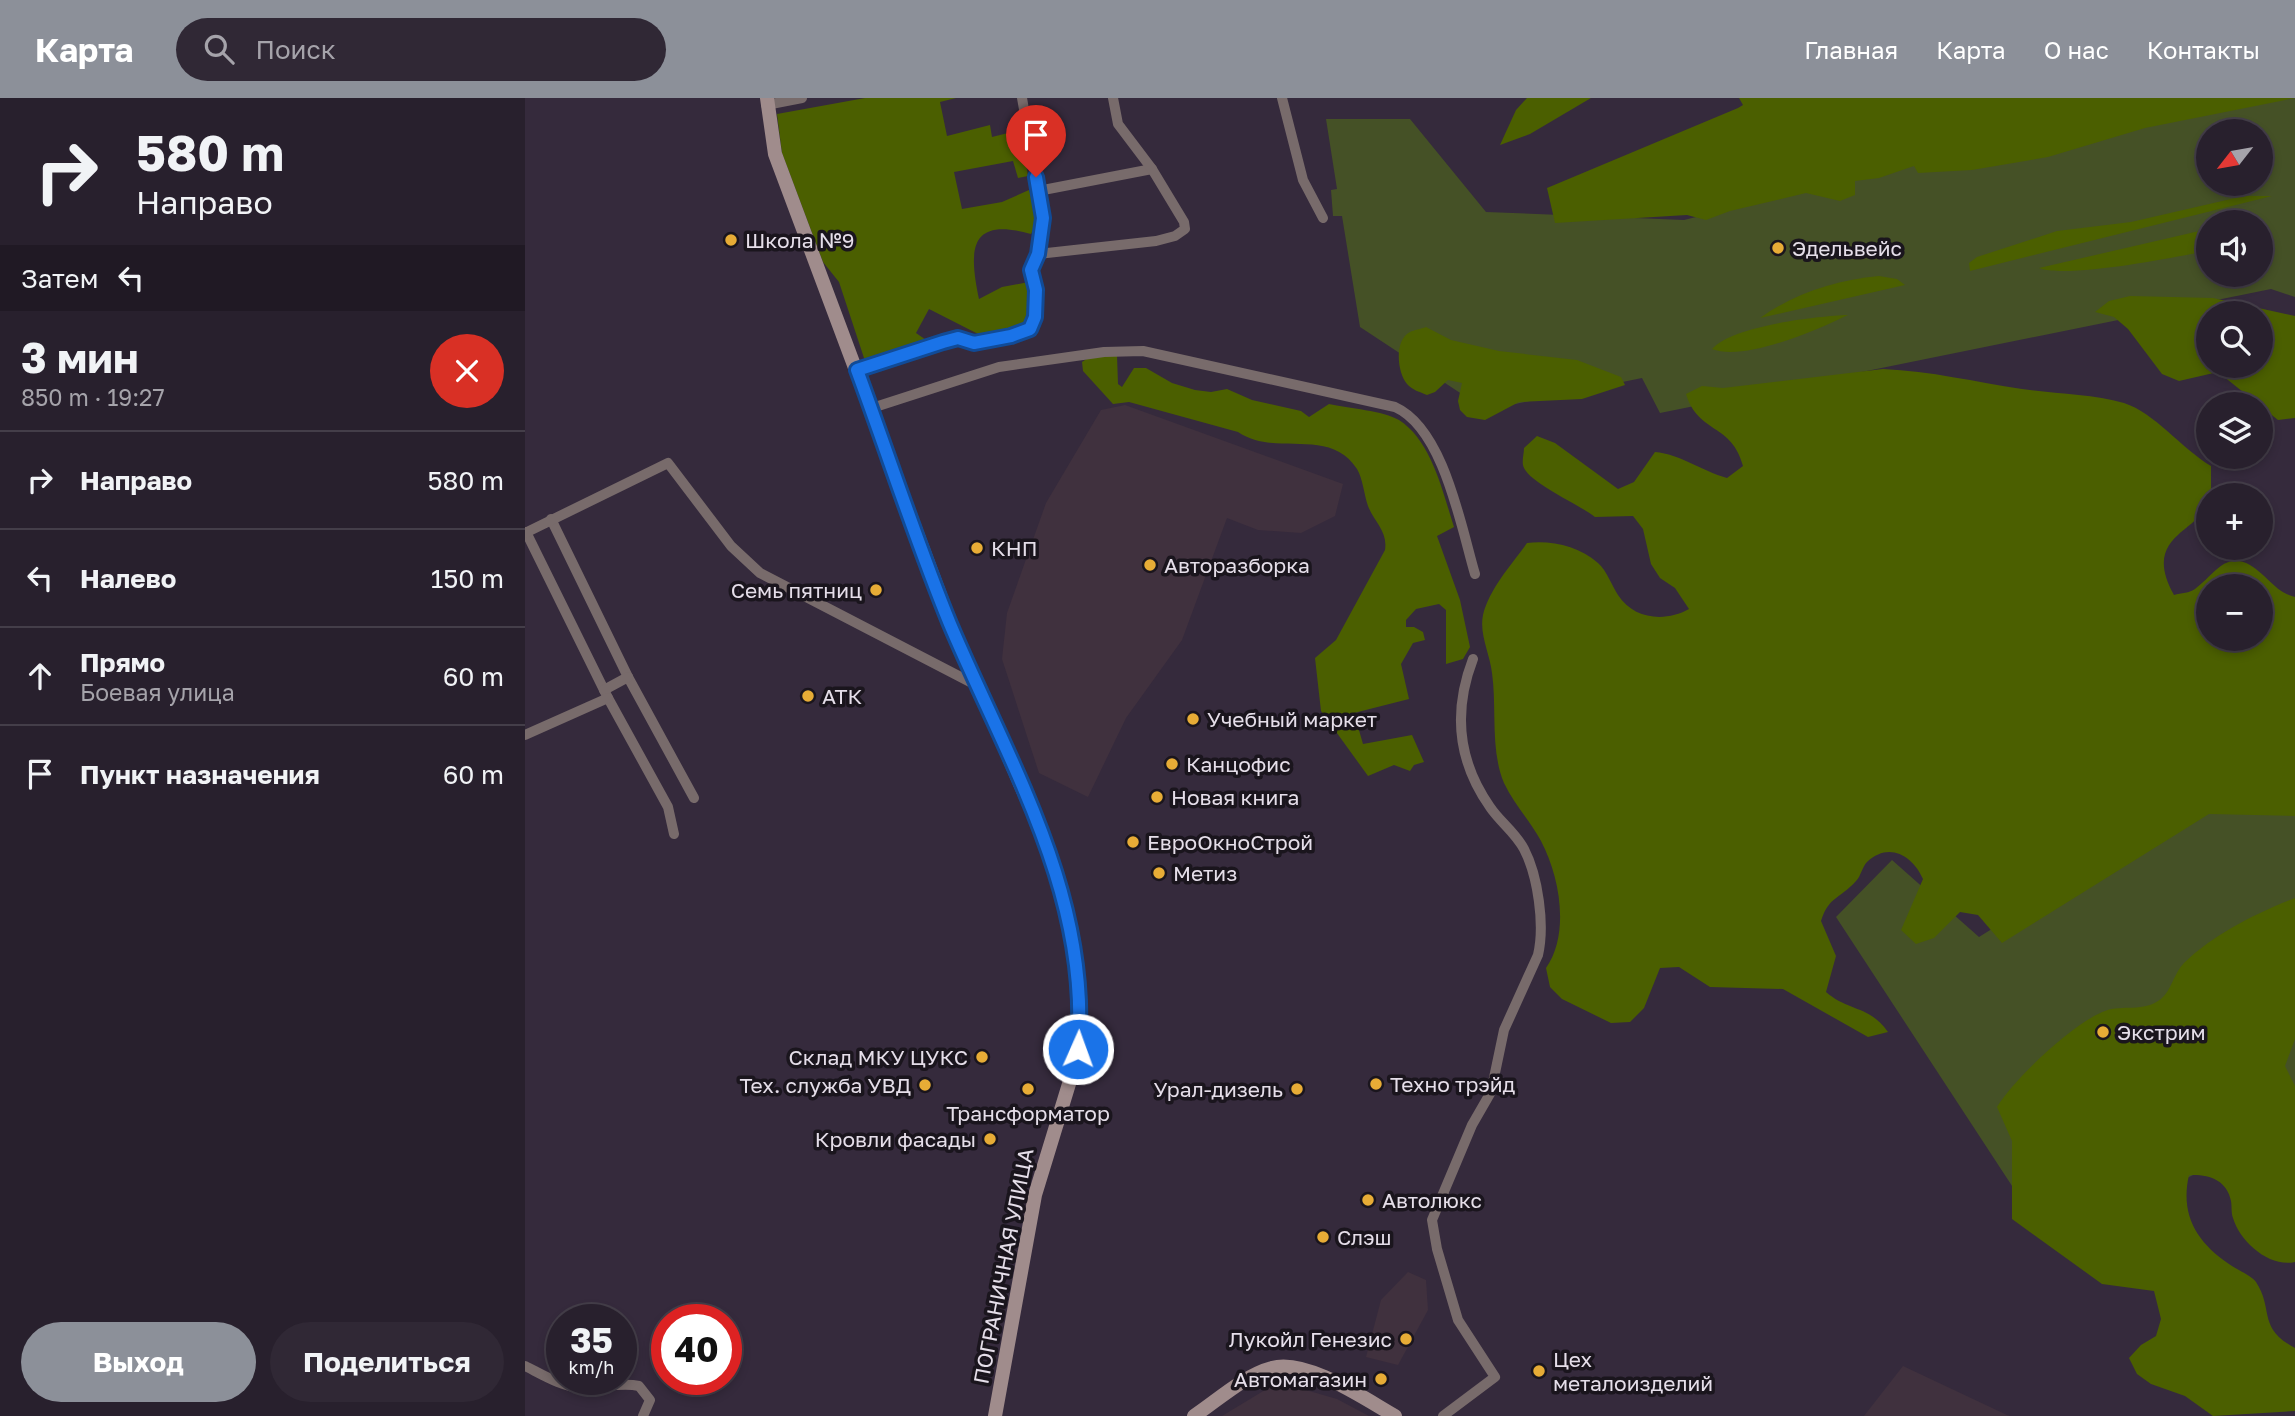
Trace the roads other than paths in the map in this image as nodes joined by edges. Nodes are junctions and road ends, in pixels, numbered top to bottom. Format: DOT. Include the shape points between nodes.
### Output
graph roads {
  1 [pos="802,98"];
  2 [pos="1022,98"];
  3 [pos="1113,98"];
  4 [pos="1282,98"];
  5 [pos="766,101"];
  6 [pos="1152,169"];
  7 [pos="1038,191"];
  8 [pos="1324,218"];
  9 [pos="1038,256"];
  10 [pos="857,370"];
  11 [pos="871,408"];
  12 [pos="551,519"];
  13 [pos="525,532"];
  14 [pos="1475,574"];
  15 [pos="1473,659"];
  16 [pos="628,677"];
  17 [pos="976,685"];
  18 [pos="606,694"];
  19 [pos="525,735"];
  20 [pos="694,797"];
  21 [pos="674,834"];
  22 [pos="525,1366"];
  23 [pos="643,1416"];
  24 [pos="995,1416"];
  25 [pos="1195,1416"];
  26 [pos="1395,1416"];
  27 [pos="1443,1416"];
  1 -- 5 [label="street"];
  2 -- 7 [label="street"];
  3 -- 6 [label="street" via="1118,124"];
  4 -- 8 [label="street" via="1303,180"];
  5 -- 10 [label="street, ПОГРАНИЧНАЯ УЛИЦА" via="775,154"];
  6 -- 7 [label="street"];
  6 -- 9 [label="street" via="1185,229 1156,241"];
  7 -- 9 [label="street" via="1043,218"];
  9 -- 10 [label="street" via="1031,270 1036,290 1030,329 974,343 958,338"];
  10 -- 11 [label="street, ПОГРАНИЧНАЯ УЛИЦА"];
  11 -- 14 [label="street" via="999,367 1143,351 1395,407 1414,420 1437,456"];
  11 -- 17 [label="street, ПОГРАНИЧНАЯ УЛИЦА"];
  12 -- 13 [label="street"];
  12 -- 16 [label="street"];
  12 -- 17 [label="street" via="668,463 731,546 760,573"];
  13 -- 18 [label="street"];
  15 -- 27 [label="street" via="1465,682 1460,736 1482,795 1528,856 1540,942 1504,1030 1491,1092 1433,1214 1433,1234 1458,1320 1495,1377"];
  16 -- 18 [label="street"];
  16 -- 20 [label="street"];
  17 -- 24 [label="street, ПОГРАНИЧНАЯ УЛИЦА" via="1053,863 1071,927 1079,1010 1076,1060 1033,1203"];
  18 -- 19 [label="street"];
  18 -- 21 [label="street" via="668,807"];
  22 -- 23 [label="street" via="579,1388 623,1383 639,1386 649,1398"];
  25 -- 26 [label="street" via="1259,1373 1285,1366 1318,1375"];
}
